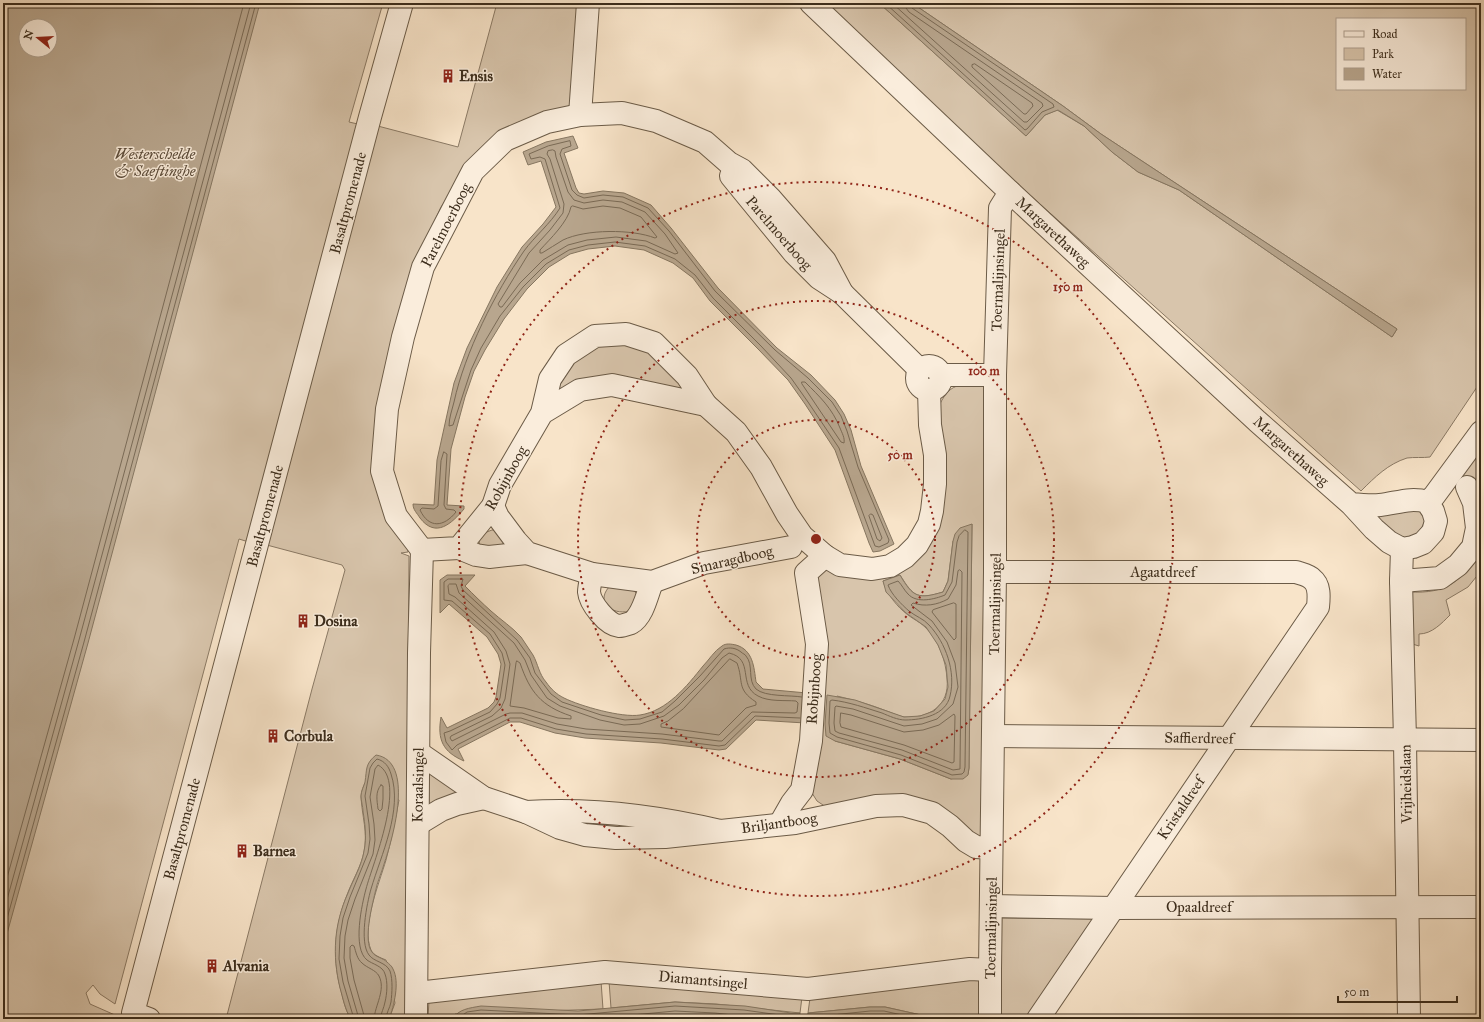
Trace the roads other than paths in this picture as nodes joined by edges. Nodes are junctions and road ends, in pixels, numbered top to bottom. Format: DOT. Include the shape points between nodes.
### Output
graph roads {
  1 [pos="402,3"];
  2 [pos="588,3"];
  3 [pos="811,3"];
  4 [pos="580,115"];
  5 [pos="1010,192"];
  6 [pos="995,375"];
  7 [pos="930,378"];
  8 [pos="706,405"];
  9 [pos="542,413"];
  10 [pos="1481,432"];
  11 [pos="1467,487"];
  12 [pos="1427,502"];
  13 [pos="1352,504"];
  14 [pos="493,506"];
  15 [pos="796,541"];
  16 [pos="459,548"];
  17 [pos="1402,549"];
  18 [pos="422,550"];
  19 [pos="527,553"];
  20 [pos="825,556"];
  21 [pos="995,572"];
  22 [pos="806,573"];
  23 [pos="592,574"];
  24 [pos="1401,581"];
  25 [pos="652,582"];
  26 [pos="1320,595"];
  27 [pos="993,736"];
  28 [pos="1228,738"];
  29 [pos="1405,740"];
  30 [pos="1481,740"];
  31 [pos="419,753"];
  32 [pos="802,790"];
  33 [pos="484,798"];
  34 [pos="526,812"];
  35 [pos="617,814"];
  36 [pos="837,814"];
  37 [pos="418,824"];
  38 [pos="780,824"];
  39 [pos="720,831"];
  40 [pos="616,838"];
  41 [pos="991,848"];
  42 [pos="991,906"];
  43 [pos="1408,907"];
  44 [pos="1481,907"];
  45 [pos="1114,908"];
  46 [pos="990,970"];
  47 [pos="417,993"];
  48 [pos="149,1019"];
  49 [pos="416,1019"];
  50 [pos="990,1019"];
  51 [pos="1038,1019"];
  52 [pos="1409,1019"];
  1 -- 48 [label="street, Basaltpromenade" via="133,1013"];
  2 -- 4 [label="street"];
  3 -- 5 [label="street, Margarethaweg"];
  4 -- 7 [label="street, Parelmoerboog" via="622,113 656,121 705,142 729,163 731,177 794,253 819,278 842,293"];
  4 -- 18 [label="street, Parelmoerboog" via="547,122 505,140 473,171 423,267 403,337 387,409 382,471 396,516"];
  5 -- 6 [label="street, Toermalijnsingel" via="1000,208"];
  5 -- 13 [label="street, Margarethaweg" via="1251,415"];
  6 -- 7 [label="street"];
  6 -- 21 [label="street, Toermalijnsingel"];
  7 -- 20 [label="street" via="930,425 935,455 935,484 929,524 917,545 905,557 890,566 872,569 840,565"];
  8 -- 9 [label="street, Robijnboog" via="612,385 580,390"];
  8 -- 9 [label="street, Robijnboog" via="687,376 654,343 626,334 594,336 566,355 550,379"];
  8 -- 15 [label="street, Robijnboog" via="736,432 761,467 787,514"];
  9 -- 14 [label="street, Robijnboog" via="500,485"];
  10 -- 12 [label="street"];
  11 -- 24 [label="street" via="1474,503 1477,528 1473,546 1458,566 1440,578"];
  12 -- 13 [label="street" via="1404,500 1380,505"];
  12 -- 17 [label="street" via="1436,521 1433,532 1423,543"];
  13 -- 17 [label="street, Margarethaweg" via="1374,529"];
  14 -- 16 [label="street, Robijnboog"];
  14 -- 19 [label="street" via="498,517"];
  15 -- 20 [label="street"];
  15 -- 22 [label="street, Robijnboog"];
  15 -- 25 [label="street, Smaragdboog" via="704,563"];
  16 -- 18 [label="street"];
  16 -- 19 [label="street, Smaragdboog" via="489,557"];
  17 -- 24 [label="street, Vrijheidslaan"];
  18 -- 31 [label="street, Koraalsingel"];
  19 -- 23 [label="street, Smaragdboog"];
  20 -- 22 [label="street"];
  21 -- 26 [label="street, Agaatdreef" via="1296,572 1311,578"];
  21 -- 27 [label="street, Toermalijnsingel"];
  22 -- 32 [label="street, Robijnboog" via="817,644 811,741"];
  23 -- 25 [label="street, Smaragdboog"];
  23 -- 25 [label="street" via="589,592 594,606 610,622 619,626 631,623 638,616"];
  24 -- 29 [label="street, Vrijheidslaan"];
  26 -- 28 [label="street, Kristaldreef" via="1318,607"];
  27 -- 28 [label="street, Saffierdreef"];
  27 -- 41 [label="street, Toermalijnsingel"];
  28 -- 29 [label="street, Saffierdreef"];
  28 -- 45 [label="street, Kristaldreef"];
  29 -- 30 [label="street, Saffierdreef"];
  29 -- 43 [label="street, Vrijheidslaan"];
  31 -- 33 [label="street, Briljantboog"];
  31 -- 37 [label="street, Koraalsingel"];
  32 -- 36 [label="street, Briljantboog" via="815,805"];
  32 -- 38 [label="street, Robijnboog"];
  33 -- 34 [label="street, Briljantboog"];
  33 -- 37 [label="street" via="441,810"];
  34 -- 35 [label="street, Briljantboog" via="557,810"];
  34 -- 40 [label="street, Briljantboog" via="560,828 585,835"];
  35 -- 39 [label="street, Briljantboog" via="681,822"];
  35 -- 40 [label="street"];
  36 -- 38 [label="street, Briljantboog"];
  36 -- 41 [label="street, Briljantboog" via="876,806 904,805 932,813 976,847"];
  37 -- 47 [label="street, Koraalsingel"];
  38 -- 39 [label="street, Briljantboog"];
  39 -- 40 [label="street, Briljantboog" via="665,837"];
  41 -- 42 [label="street, Toermalijnsingel"];
  42 -- 45 [label="street, Opaaldreef"];
  42 -- 46 [label="street, Toermalijnsingel"];
  43 -- 44 [label="street, Opaaldreef"];
  43 -- 45 [label="street, Opaaldreef"];
  43 -- 52 [label="street, Vrijheidslaan"];
  45 -- 51 [label="street, Kristaldreef"];
  46 -- 47 [label="street, Diamantsingel" via="970,969 808,989 605,972"];
  46 -- 50 [label="street, Toermalijnsingel"];
  47 -- 49 [label="street, Koraalsingel"];
}
